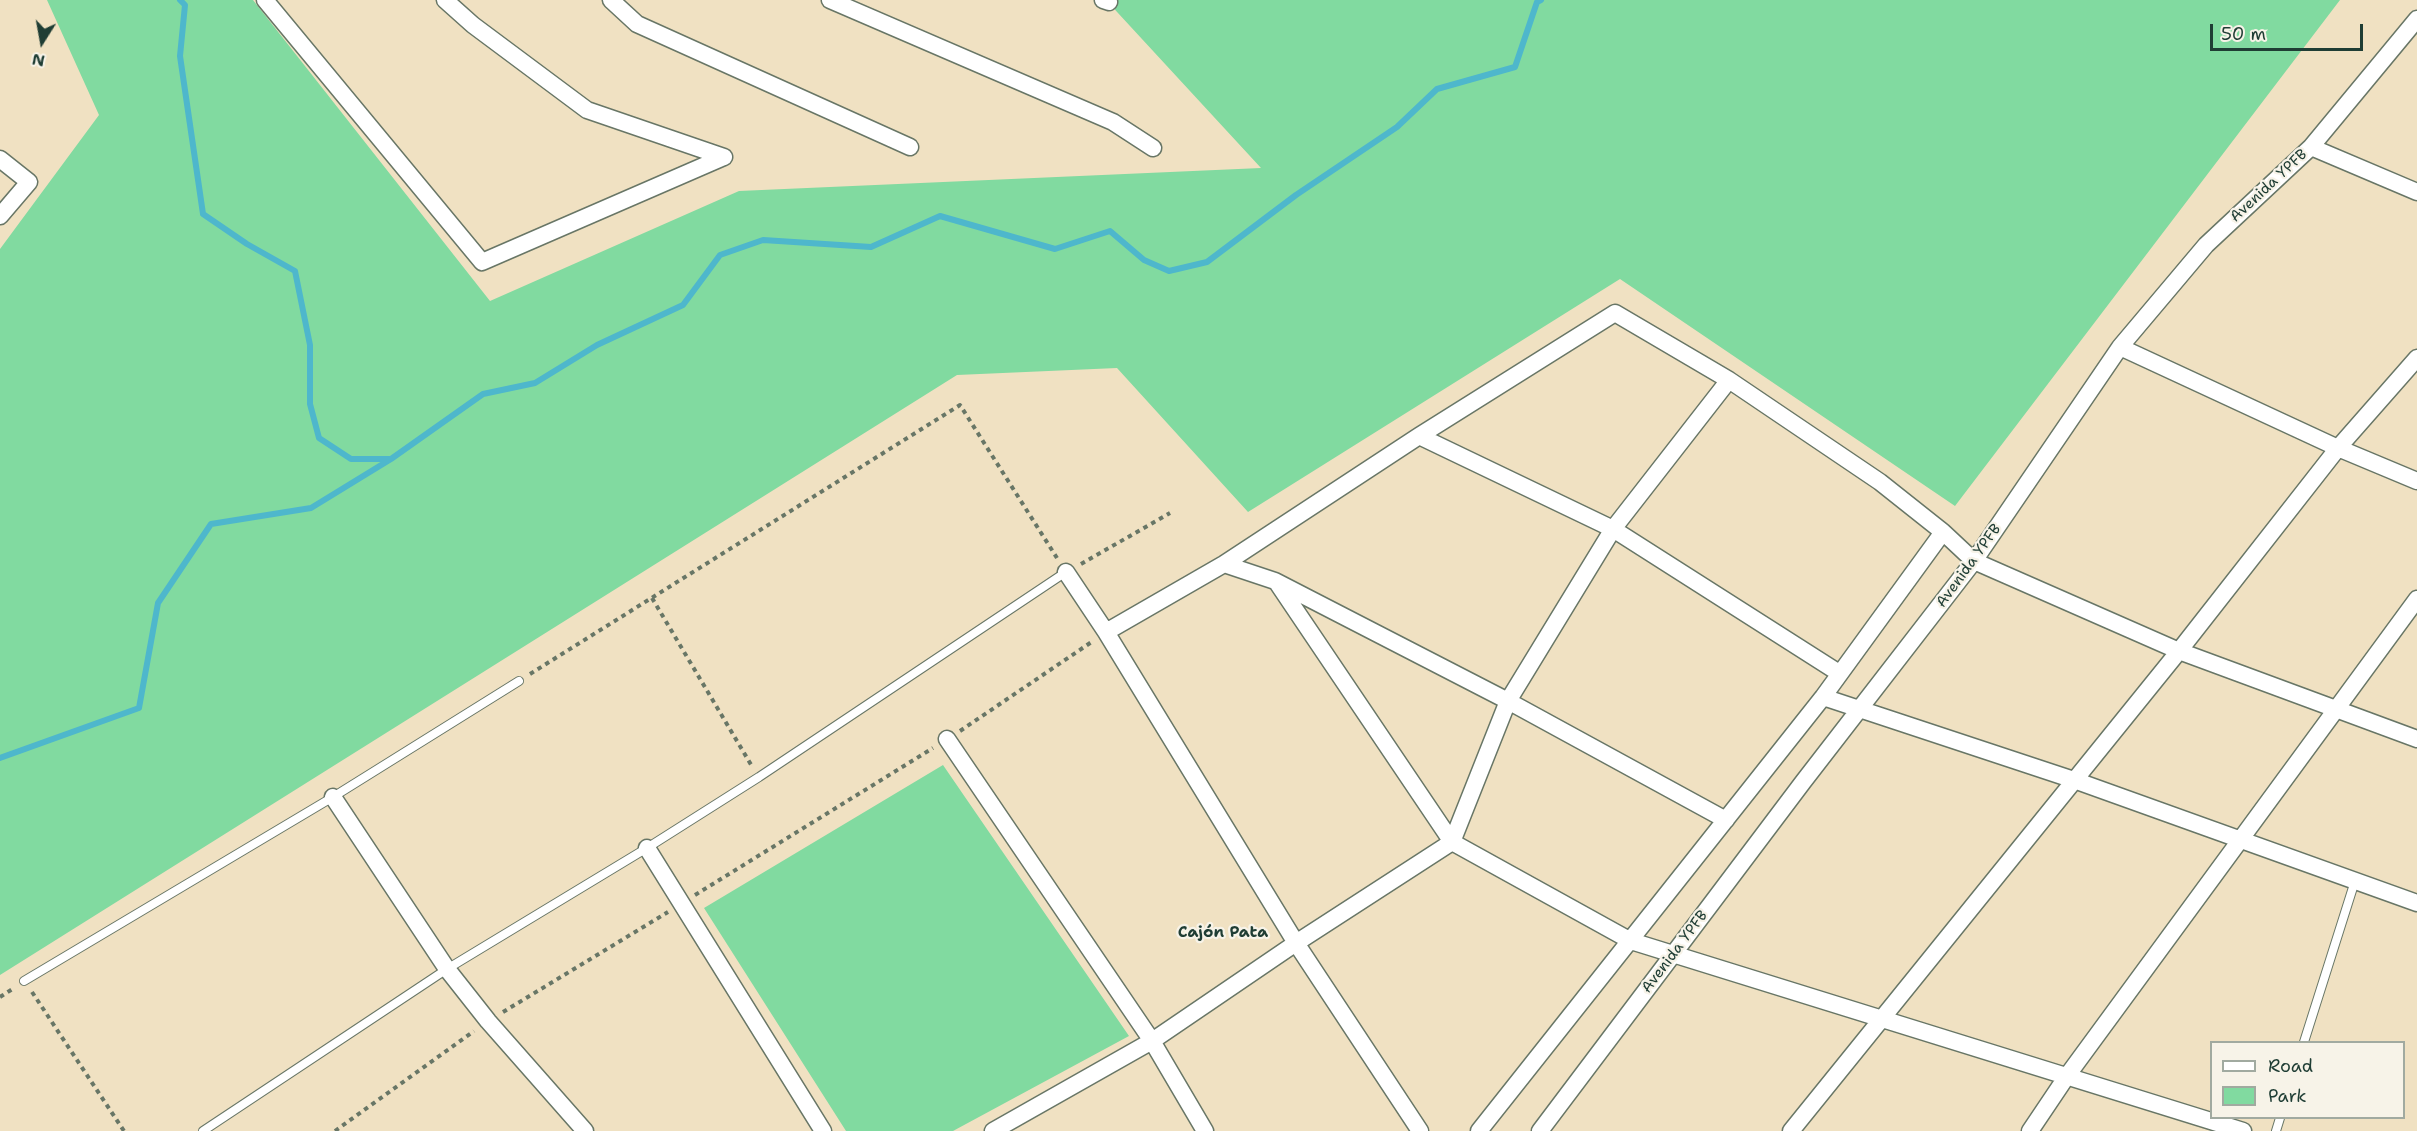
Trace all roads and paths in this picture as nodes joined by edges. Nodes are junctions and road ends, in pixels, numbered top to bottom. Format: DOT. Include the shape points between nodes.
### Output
graph roads {
  1 [pos="265,0"];
  2 [pos="445,0"];
  3 [pos="610,0"];
  4 [pos="830,0"];
  5 [pos="2417,19"];
  6 [pos="910,147"];
  7 [pos="2311,147"];
  8 [pos="1153,148"];
  9 [pos="0,159"];
  10 [pos="2417,192"];
  11 [pos="0,216"];
  12 [pos="2120,347"];
  13 [pos="2417,358"];
  14 [pos="1729,380"];
  15 [pos="1419,436"];
  16 [pos="2338,448"];
  17 [pos="2417,481"];
  18 [pos="1170,513"];
  19 [pos="1613,529"];
  20 [pos="1943,532"];
  21 [pos="1974,561"];
  22 [pos="1224,564"];
  23 [pos="1066,572"];
  24 [pos="1275,581"];
  25 [pos="652,598"];
  26 [pos="2417,599"];
  27 [pos="1106,632"];
  28 [pos="2179,651"];
  29 [pos="1839,673"];
  30 [pos="519,681"];
  31 [pos="1823,697"];
  32 [pos="1508,701"];
  33 [pos="1860,709"];
  34 [pos="2337,709"];
  35 [pos="947,739"];
  36 [pos="2417,739"];
  37 [pos="759,777"];
  38 [pos="2074,780"];
  39 [pos="333,797"];
  40 [pos="1725,820"];
  41 [pos="2241,839"];
  42 [pos="1452,842"];
  43 [pos="647,848"];
  44 [pos="2355,881"];
  45 [pos="682,903"];
  46 [pos="2417,903"];
  47 [pos="1632,941"];
  48 [pos="1296,943"];
  49 [pos="1674,954"];
  50 [pos="447,969"];
  51 [pos="24,981"];
  52 [pos="1883,1019"];
  53 [pos="488,1021"];
  54 [pos="1152,1041"];
  55 [pos="2304,1041"];
  56 [pos="2067,1076"];
  57 [pos="124,1131"];
  58 [pos="203,1131"];
  59 [pos="335,1131"];
  60 [pos="585,1131"];
  61 [pos="823,1131"];
  62 [pos="993,1131"];
  63 [pos="1205,1131"];
  64 [pos="1420,1131"];
  65 [pos="1479,1131"];
  66 [pos="1540,1131"];
  67 [pos="1791,1131"];
  68 [pos="2030,1131"];
  69 [pos="2243,1131"];
  1 -- 2 [label="street" via="482,262 724,157 587,110"];
  3 -- 6 [label="street" via="637,24"];
  4 -- 8 [label="street" via="1113,122"];
  5 -- 7 [label="street, Avenida YPFB"];
  7 -- 10 [label="street"];
  7 -- 12 [label="street, Avenida YPFB" via="2206,245"];
  9 -- 11 [label="street" via="29,182"];
  12 -- 16 [label="street"];
  12 -- 21 [label="street, Avenida YPFB"];
  13 -- 16 [label="street"];
  14 -- 15 [label="street" via="1615,313"];
  14 -- 19 [label="street"];
  14 -- 20 [label="street" via="1880,482"];
  15 -- 19 [label="street"];
  15 -- 22 [label="street"];
  16 -- 17 [label="street"];
  16 -- 28 [label="street"];
  18 -- 23 [label="path"];
  19 -- 29 [label="street"];
  19 -- 32 [label="street"];
  20 -- 21 [label="street"];
  20 -- 29 [label="street"];
  21 -- 28 [label="street"];
  21 -- 33 [label="street, Avenida YPFB"];
  22 -- 24 [label="street"];
  22 -- 27 [label="street"];
  23 -- 25 [label="path" via="960,405"];
  23 -- 27 [label="street"];
  23 -- 37 [label="lane"];
  24 -- 32 [label="street"];
  24 -- 42 [label="street"];
  25 -- 30 [label="path"];
  25 -- 37 [label="path"];
  26 -- 34 [label="street"];
  27 -- 35 [label="path"];
  27 -- 48 [label="street"];
  28 -- 34 [label="street"];
  28 -- 38 [label="street"];
  29 -- 31 [label="street"];
  30 -- 39 [label="lane"];
  31 -- 33 [label="street"];
  31 -- 40 [label="street"];
  32 -- 40 [label="street"];
  32 -- 42 [label="street"];
  33 -- 38 [label="street"];
  33 -- 49 [label="street, Avenida YPFB"];
  34 -- 36 [label="street"];
  34 -- 41 [label="street"];
  35 -- 45 [label="path"];
  35 -- 54 [label="street"];
  37 -- 43 [label="lane"];
  38 -- 41 [label="street"];
  38 -- 52 [label="street"];
  39 -- 50 [label="street"];
  39 -- 51 [label="lane"];
  40 -- 47 [label="street"];
  41 -- 44 [label="street"];
  41 -- 56 [label="street"];
  42 -- 47 [label="street"];
  42 -- 48 [label="street"];
  43 -- 45 [label="street"];
  43 -- 50 [label="lane"];
  44 -- 46 [label="street"];
  44 -- 55 [label="lane"];
  45 -- 53 [label="path"];
  45 -- 61 [label="street"];
  47 -- 49 [label="street"];
  47 -- 65 [label="street"];
  48 -- 54 [label="street"];
  48 -- 64 [label="street"];
  49 -- 52 [label="street"];
  49 -- 66 [label="street, Avenida YPFB"];
  50 -- 53 [label="street"];
  50 -- 58 [label="lane"];
  51 -- 57 [label="path"];
  52 -- 56 [label="street"];
  52 -- 67 [label="street"];
  53 -- 59 [label="path"];
  53 -- 60 [label="street"];
  54 -- 62 [label="street"];
  54 -- 63 [label="street"];
  56 -- 68 [label="street"];
  56 -- 69 [label="street"];
}
